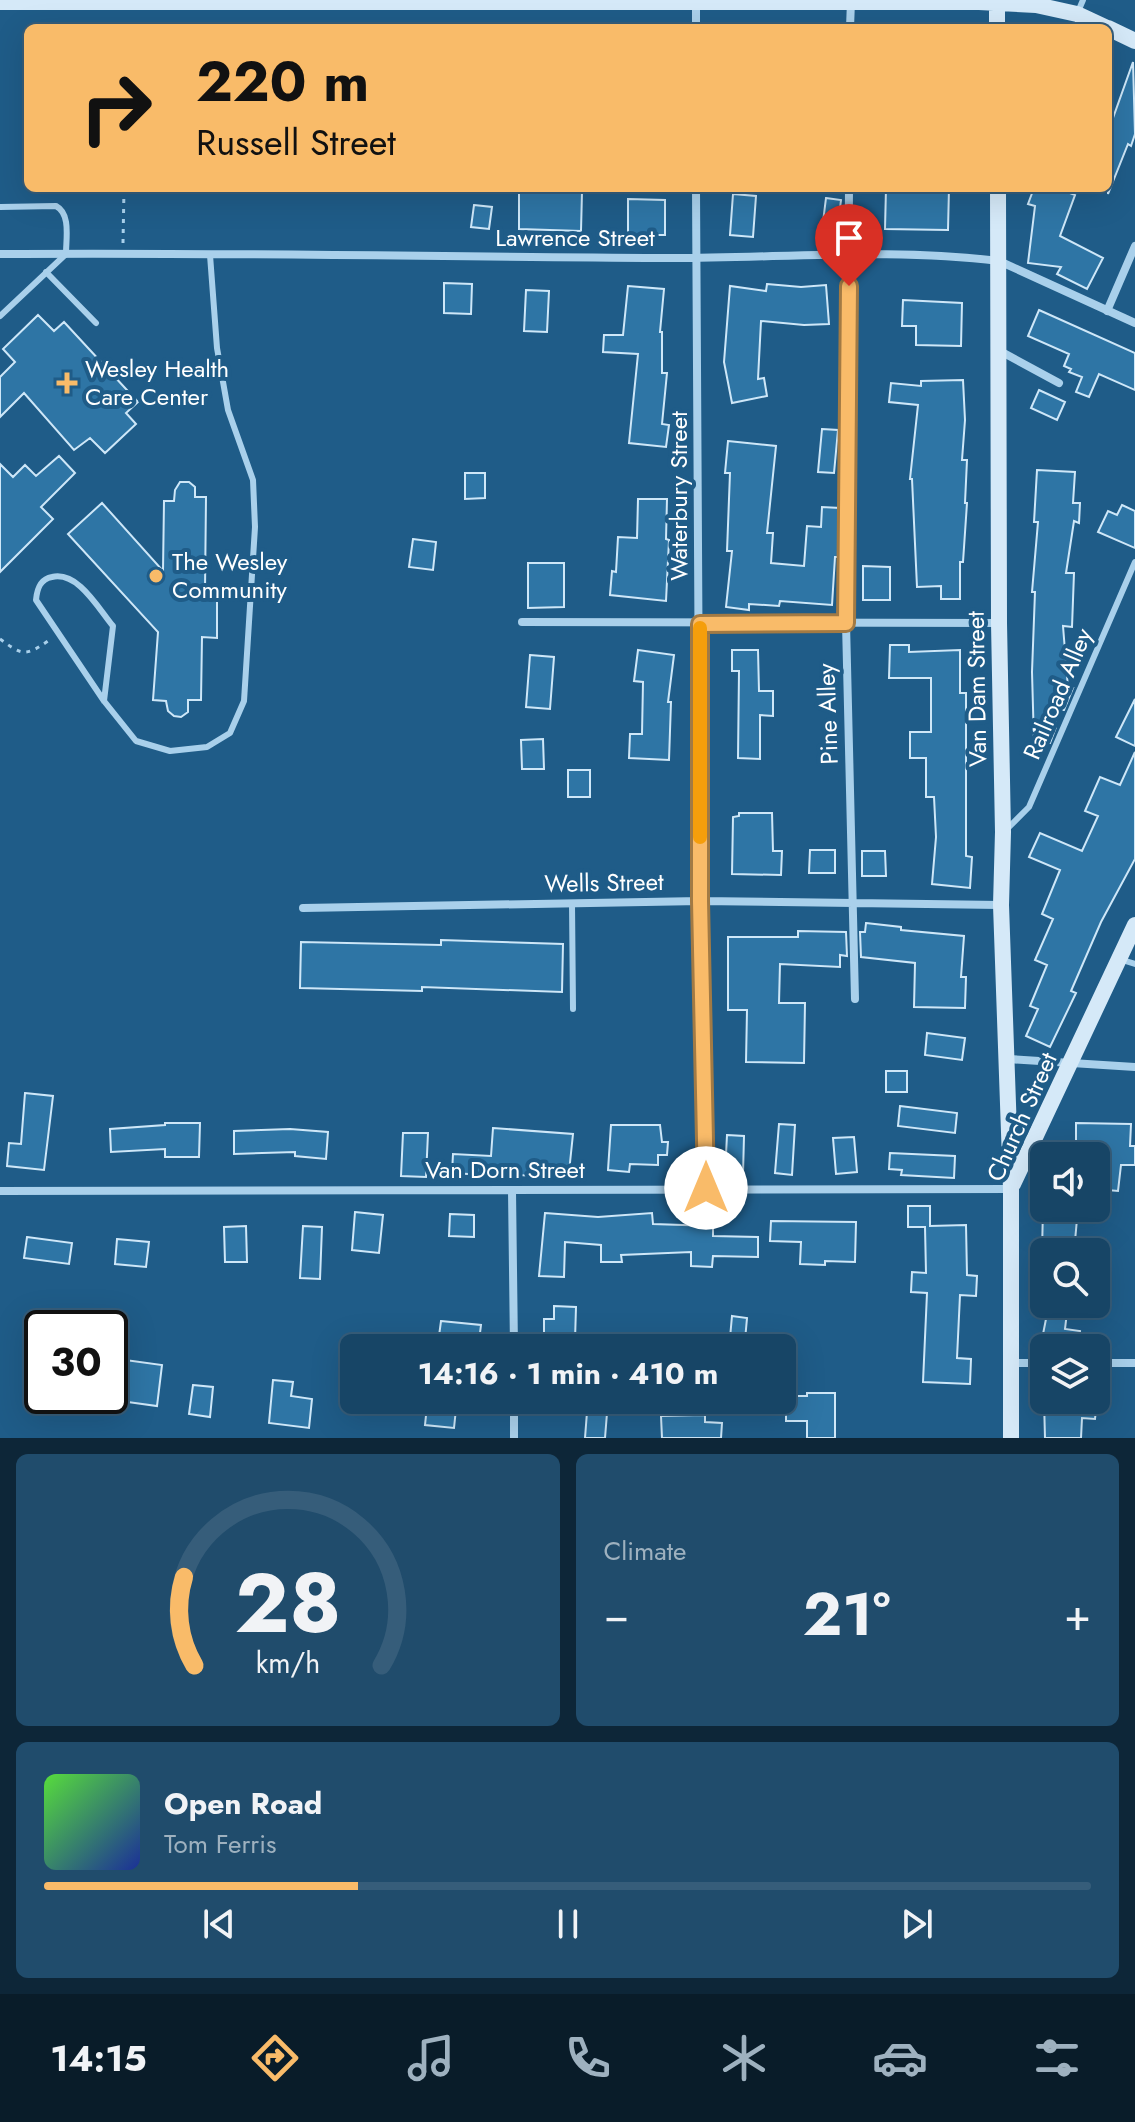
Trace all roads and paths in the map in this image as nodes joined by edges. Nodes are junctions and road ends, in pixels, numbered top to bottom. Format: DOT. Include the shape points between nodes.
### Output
graph roads {
  1 [pos="128,1"];
  2 [pos="481,1"];
  3 [pos="851,1"];
  4 [pos="0,2"];
  5 [pos="997,2"];
  6 [pos="696,3"];
  7 [pos="1080,7"];
  8 [pos="696,24"];
  9 [pos="850,24"];
  10 [pos="997,24"];
  11 [pos="1103,24"];
  12 [pos="1112,30"];
  13 [pos="1135,41"];
  14 [pos="124,192"];
  15 [pos="696,192"];
  16 [pos="849,192"];
  17 [pos="998,192"];
  18 [pos="0,207"];
  19 [pos="1135,246"];
  20 [pos="0,254"];
  21 [pos="66,254"];
  22 [pos="123,255"];
  23 [pos="210,255"];
  24 [pos="849,255"];
  25 [pos="697,258"];
  26 [pos="999,261"];
  27 [pos="46,272"];
  28 [pos="1107,311"];
  29 [pos="0,316"];
  30 [pos="96,323"];
  31 [pos="1135,323"];
  32 [pos="998,350"];
  33 [pos="1059,383"];
  34 [pos="1135,562"];
  35 [pos="522,622"];
  36 [pos="846,623"];
  37 [pos="999,623"];
  38 [pos="700,624"];
  39 [pos="58,634"];
  40 [pos="0,639"];
  41 [pos="104,701"];
  42 [pos="1003,832"];
  43 [pos="700,901"];
  44 [pos="854,903"];
  45 [pos="572,904"];
  46 [pos="1001,905"];
  47 [pos="303,908"];
  48 [pos="1135,925"];
  49 [pos="1127,962"];
  50 [pos="855,999"];
  51 [pos="573,1009"];
  52 [pos="1008,1059"];
  53 [pos="1071,1064"];
  54 [pos="1135,1067"];
  55 [pos="706,1188"];
  56 [pos="1011,1189"];
  57 [pos="0,1191"];
  58 [pos="512,1191"];
  59 [pos="514,1334"];
  60 [pos="1010,1363"];
  61 [pos="1030,1363"];
  62 [pos="1110,1363"];
  63 [pos="1135,1363"];
  64 [pos="514,1414"];
  65 [pos="514,1438"];
  66 [pos="1011,1438"];
  1 -- 2 [label="main road"];
  1 -- 4 [label="main road"];
  2 -- 6 [label="main road"];
  3 -- 5 [label="main road"];
  3 -- 6 [label="main road"];
  3 -- 9 [label="street"];
  5 -- 7 [label="main road"];
  5 -- 10 [label="main road"];
  6 -- 8 [label="street"];
  7 -- 11 [label="main road"];
  12 -- 13 [label="main road"];
  14 -- 22 [label="path"];
  15 -- 25 [label="street, Waterbury Street"];
  16 -- 24 [label="street, Pine Alley"];
  17 -- 26 [label="main road, Van Dam Street"];
  18 -- 21 [label="lane" via="61,208"];
  19 -- 28 [label="street"];
  20 -- 21 [label="street, Lawrence Street"];
  21 -- 22 [label="street, Lawrence Street"];
  21 -- 27 [label="lane"];
  22 -- 23 [label="street, Lawrence Street"];
  23 -- 25 [label="street, Lawrence Street"];
  23 -- 41 [label="lane" via="228,410 253,480 244,701 230,733 207,747 170,751 136,741"];
  24 -- 25 [label="street, Lawrence Street"];
  24 -- 26 [label="street, Lawrence Street"];
  24 -- 36 [label="street, Pine Alley"];
  25 -- 38 [label="street, Waterbury Street"];
  26 -- 28 [label="street, Lawrence Street"];
  26 -- 32 [label="main road, Van Dam Street"];
  27 -- 29 [label="lane"];
  27 -- 30 [label="lane"];
  28 -- 31 [label="street, Lawrence Street"];
  32 -- 33 [label="street"];
  32 -- 37 [label="main road, Van Dam Street"];
  34 -- 42 [label="lane, Railroad Alley" via="1029,807"];
  35 -- 38 [label="street"];
  36 -- 37 [label="street"];
  36 -- 38 [label="street"];
  36 -- 44 [label="street, Pine Alley"];
  37 -- 42 [label="main road, Van Dam Street"];
  38 -- 43 [label="street, Waterbury Street"];
  39 -- 40 [label="path" via="31,653 18,652"];
  39 -- 41 [label="lane"];
  39 -- 41 [label="lane" via="36,600 37,589 47,578 60,575 74,580 113,626"];
  42 -- 46 [label="main road, Van Dam Street"];
  43 -- 44 [label="street, Wells Street"];
  43 -- 45 [label="street, Wells Street"];
  43 -- 55 [label="street, Waterbury Street"];
  44 -- 46 [label="street, Wells Street"];
  44 -- 50 [label="street, Pine Alley"];
  45 -- 47 [label="street, Wells Street"];
  45 -- 51 [label="lane"];
  46 -- 52 [label="main road, Van Dam Street"];
  48 -- 49 [label="main road, Church Street"];
  49 -- 53 [label="main road, Church Street"];
  52 -- 53 [label="street"];
  52 -- 56 [label="main road, Van Dam Street"];
  53 -- 54 [label="street"];
  53 -- 56 [label="main road, Church Street"];
  55 -- 56 [label="street, Van Dorn Street"];
  55 -- 58 [label="street, Van Dorn Street"];
  56 -- 60 [label="main road, Church Street"];
  57 -- 58 [label="street, Van Dorn Street"];
  58 -- 59 [label="street"];
  60 -- 61 [label="street"];
  60 -- 66 [label="main road, Church Street"];
  62 -- 63 [label="street"];
  64 -- 65 [label="street"];
}
